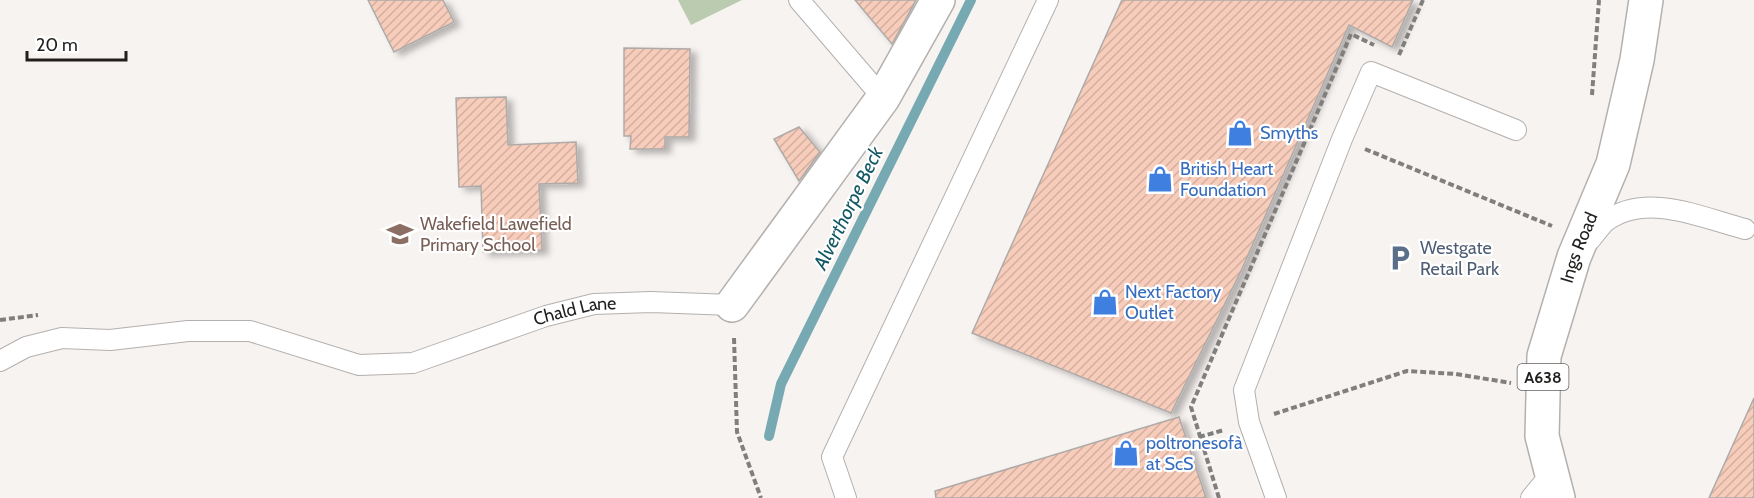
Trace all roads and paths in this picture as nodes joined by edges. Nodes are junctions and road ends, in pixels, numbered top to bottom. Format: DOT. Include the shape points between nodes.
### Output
graph roads {
  1 [pos="799,0"];
  2 [pos="938,0"];
  3 [pos="1048,0"];
  4 [pos="1646,0"];
  5 [pos="883,98"];
  6 [pos="1311,125"];
  7 [pos="1516,130"];
  8 [pos="1342,139"];
  9 [pos="1745,229"];
  10 [pos="1577,248"];
  11 [pos="732,305"];
  12 [pos="0,362"];
  13 [pos="1513,384"];
  14 [pos="1249,422"];
  15 [pos="1199,437"];
  16 [pos="1546,490"];
  17 [pos="761,498"];
  18 [pos="846,498"];
  19 [pos="1276,498"];
  1 -- 5 [label="lane"];
  2 -- 5 [label="main road"];
  3 -- 18 [label="lane" via="832,457"];
  4 -- 10 [label="main road, Ings Road / A638" via="1613,164"];
  5 -- 11 [label="main road"];
  6 -- 8 [label="path"];
  7 -- 8 [label="lane" via="1371,72"];
  8 -- 10 [label="path"];
  8 -- 14 [label="lane" via="1244,390"];
  9 -- 10 [label="lane" via="1661,207 1634,209 1605,222"];
  10 -- 16 [label="main road, Ings Road / A638" via="1544,356 1540,419"];
  11 -- 12 [label="lane, Chald Lane" via="594,304 546,316 412,363 392,366 359,365 250,331 188,331 110,340 62,338 26,347"];
  11 -- 17 [label="path" via="737,432"];
  13 -- 14 [label="path" via="1407,371"];
  14 -- 15 [label="path"];
  14 -- 19 [label="lane"];
}
